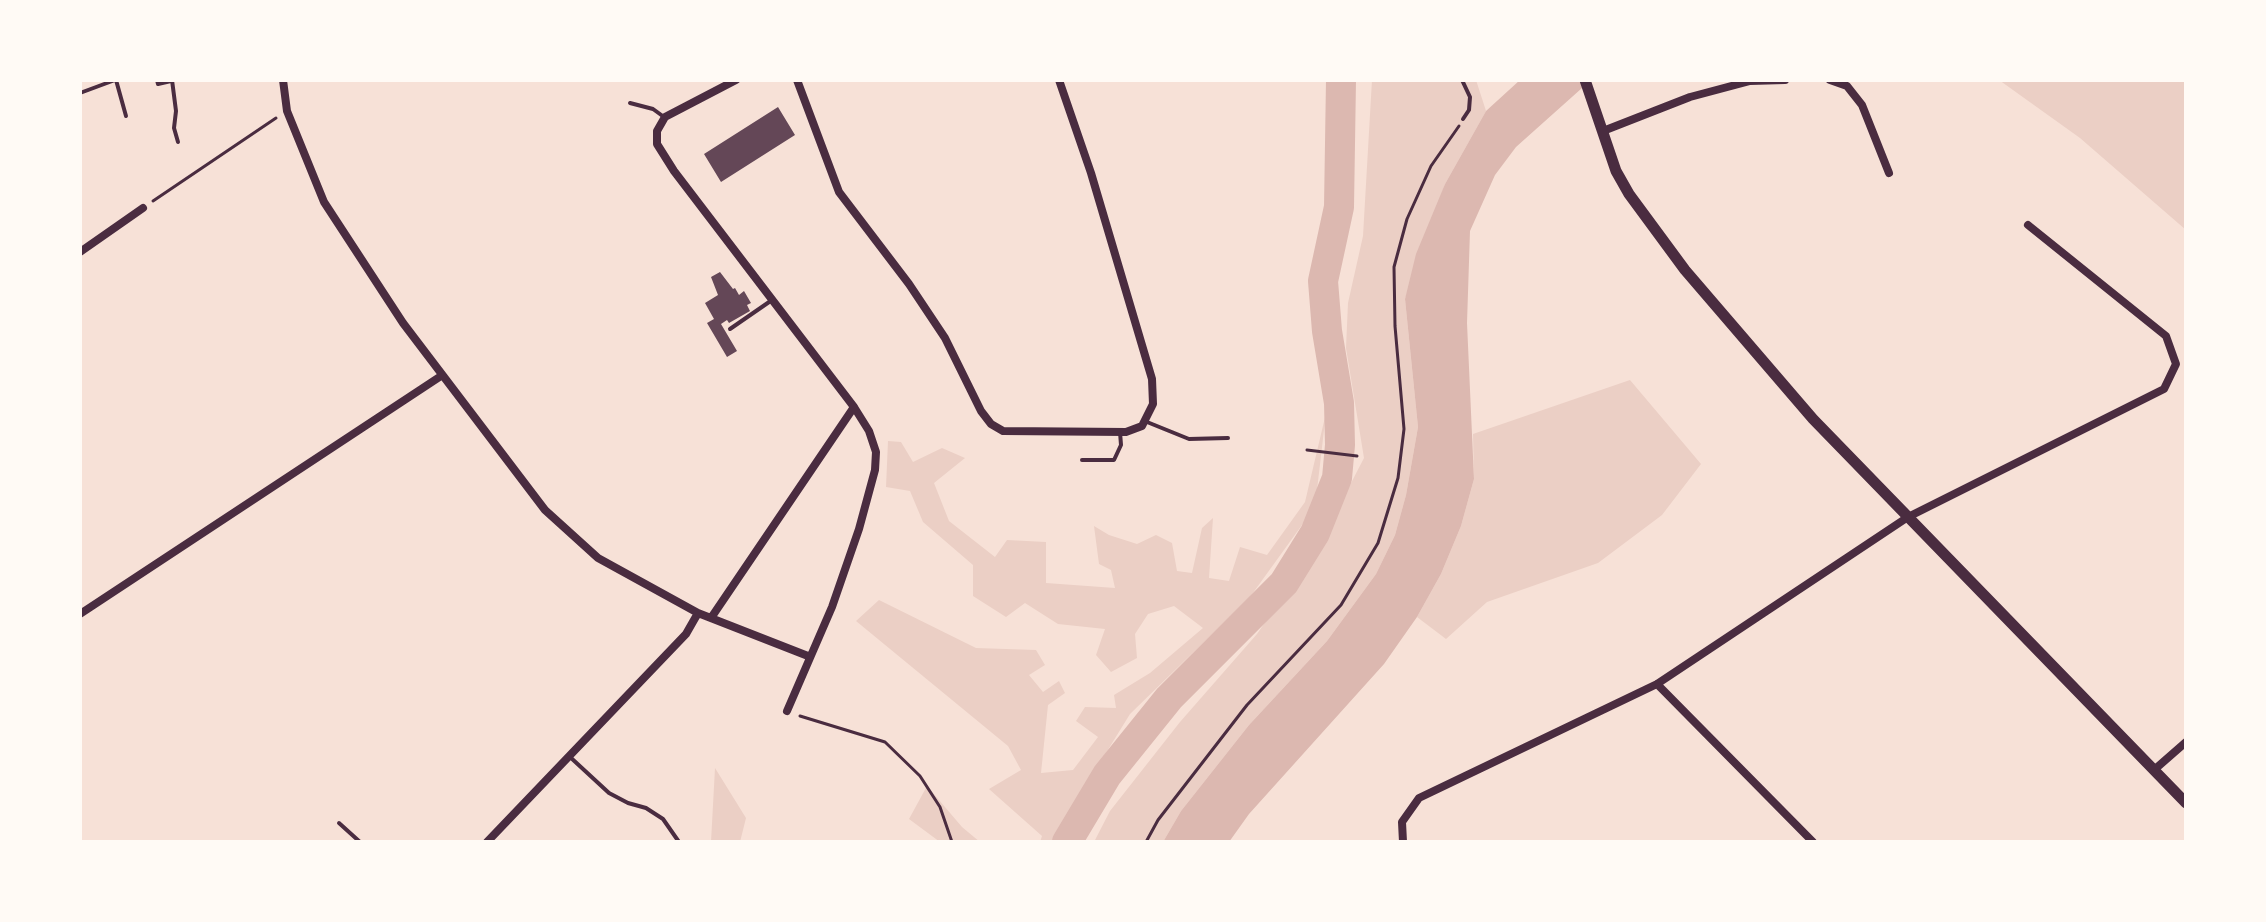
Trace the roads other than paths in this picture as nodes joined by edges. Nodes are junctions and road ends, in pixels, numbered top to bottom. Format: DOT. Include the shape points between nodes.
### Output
graph roads {
  1 [pos="115,80"];
  2 [pos="157,80"];
  3 [pos="172,80"];
  4 [pos="283,80"];
  5 [pos="736,80"];
  6 [pos="797,80"];
  7 [pos="1059,80"];
  8 [pos="1462,80"];
  9 [pos="1785,80"];
  10 [pos="1830,80"];
  11 [pos="1586,84"];
  12 [pos="80,93"];
  13 [pos="630,103"];
  14 [pos="126,116"];
  15 [pos="665,117"];
  16 [pos="1463,119"];
  17 [pos="1603,131"];
  18 [pos="178,142"];
  19 [pos="1889,173"];
  20 [pos="143,208"];
  21 [pos="2028,225"];
  22 [pos="80,252"];
  23 [pos="774,299"];
  24 [pos="730,329"];
  25 [pos="441,376"];
  26 [pos="854,407"];
  27 [pos="1144,421"];
  28 [pos="1120,432"];
  29 [pos="1228,438"];
  30 [pos="1082,460"];
  31 [pos="1908,517"];
  32 [pos="698,613"];
  33 [pos="80,614"];
  34 [pos="711,618"];
  35 [pos="808,656"];
  36 [pos="1657,684"];
  37 [pos="787,711"];
  38 [pos="2186,742"];
  39 [pos="569,755"];
  40 [pos="2154,770"];
  41 [pos="2186,803"];
  42 [pos="339,823"];
  43 [pos="360,842"];
  44 [pos="487,842"];
  45 [pos="679,842"];
  46 [pos="1403,842"];
  47 [pos="1813,842"];
  1 -- 12 [label="lane"];
  1 -- 14 [label="lane"];
  2 -- 3 [label="lane"];
  3 -- 18 [label="lane"];
  4 -- 25 [label="street" via="287,111 324,202"];
  5 -- 15 [label="street"];
  6 -- 28 [label="street" via="839,192 938,327 991,424 1003,431"];
  7 -- 27 [label="street" via="1152,379 1153,404"];
  8 -- 16 [label="lane" via="1470,97"];
  9 -- 17 [label="street" via="1750,81 1690,97"];
  10 -- 19 [label="street" via="1847,86 1862,105"];
  11 -- 17 [label="main road"];
  13 -- 15 [label="lane"];
  15 -- 23 [label="street" via="657,131 659,150"];
  17 -- 31 [label="main road" via="1629,194 1685,270 1813,419"];
  20 -- 22 [label="street"];
  21 -- 31 [label="street" via="2166,336 2176,364 2164,389"];
  23 -- 24 [label="lane"];
  23 -- 26 [label="street"];
  25 -- 32 [label="street" via="545,510 598,558"];
  25 -- 33 [label="street"];
  26 -- 34 [label="street"];
  26 -- 35 [label="street" via="873,441 875,470 832,607"];
  27 -- 28 [label="street"];
  27 -- 29 [label="lane" via="1189,439"];
  28 -- 30 [label="lane" via="1114,460"];
  31 -- 36 [label="street"];
  31 -- 40 [label="main road"];
  32 -- 34 [label="street"];
  32 -- 39 [label="street" via="686,634"];
  34 -- 35 [label="street"];
  35 -- 37 [label="street"];
  36 -- 46 [label="street" via="1419,798 1402,822"];
  36 -- 47 [label="street"];
  38 -- 40 [label="street"];
  39 -- 44 [label="street"];
  39 -- 45 [label="lane" via="609,793 663,819"];
  40 -- 41 [label="main road"];
  42 -- 43 [label="lane"];
}
